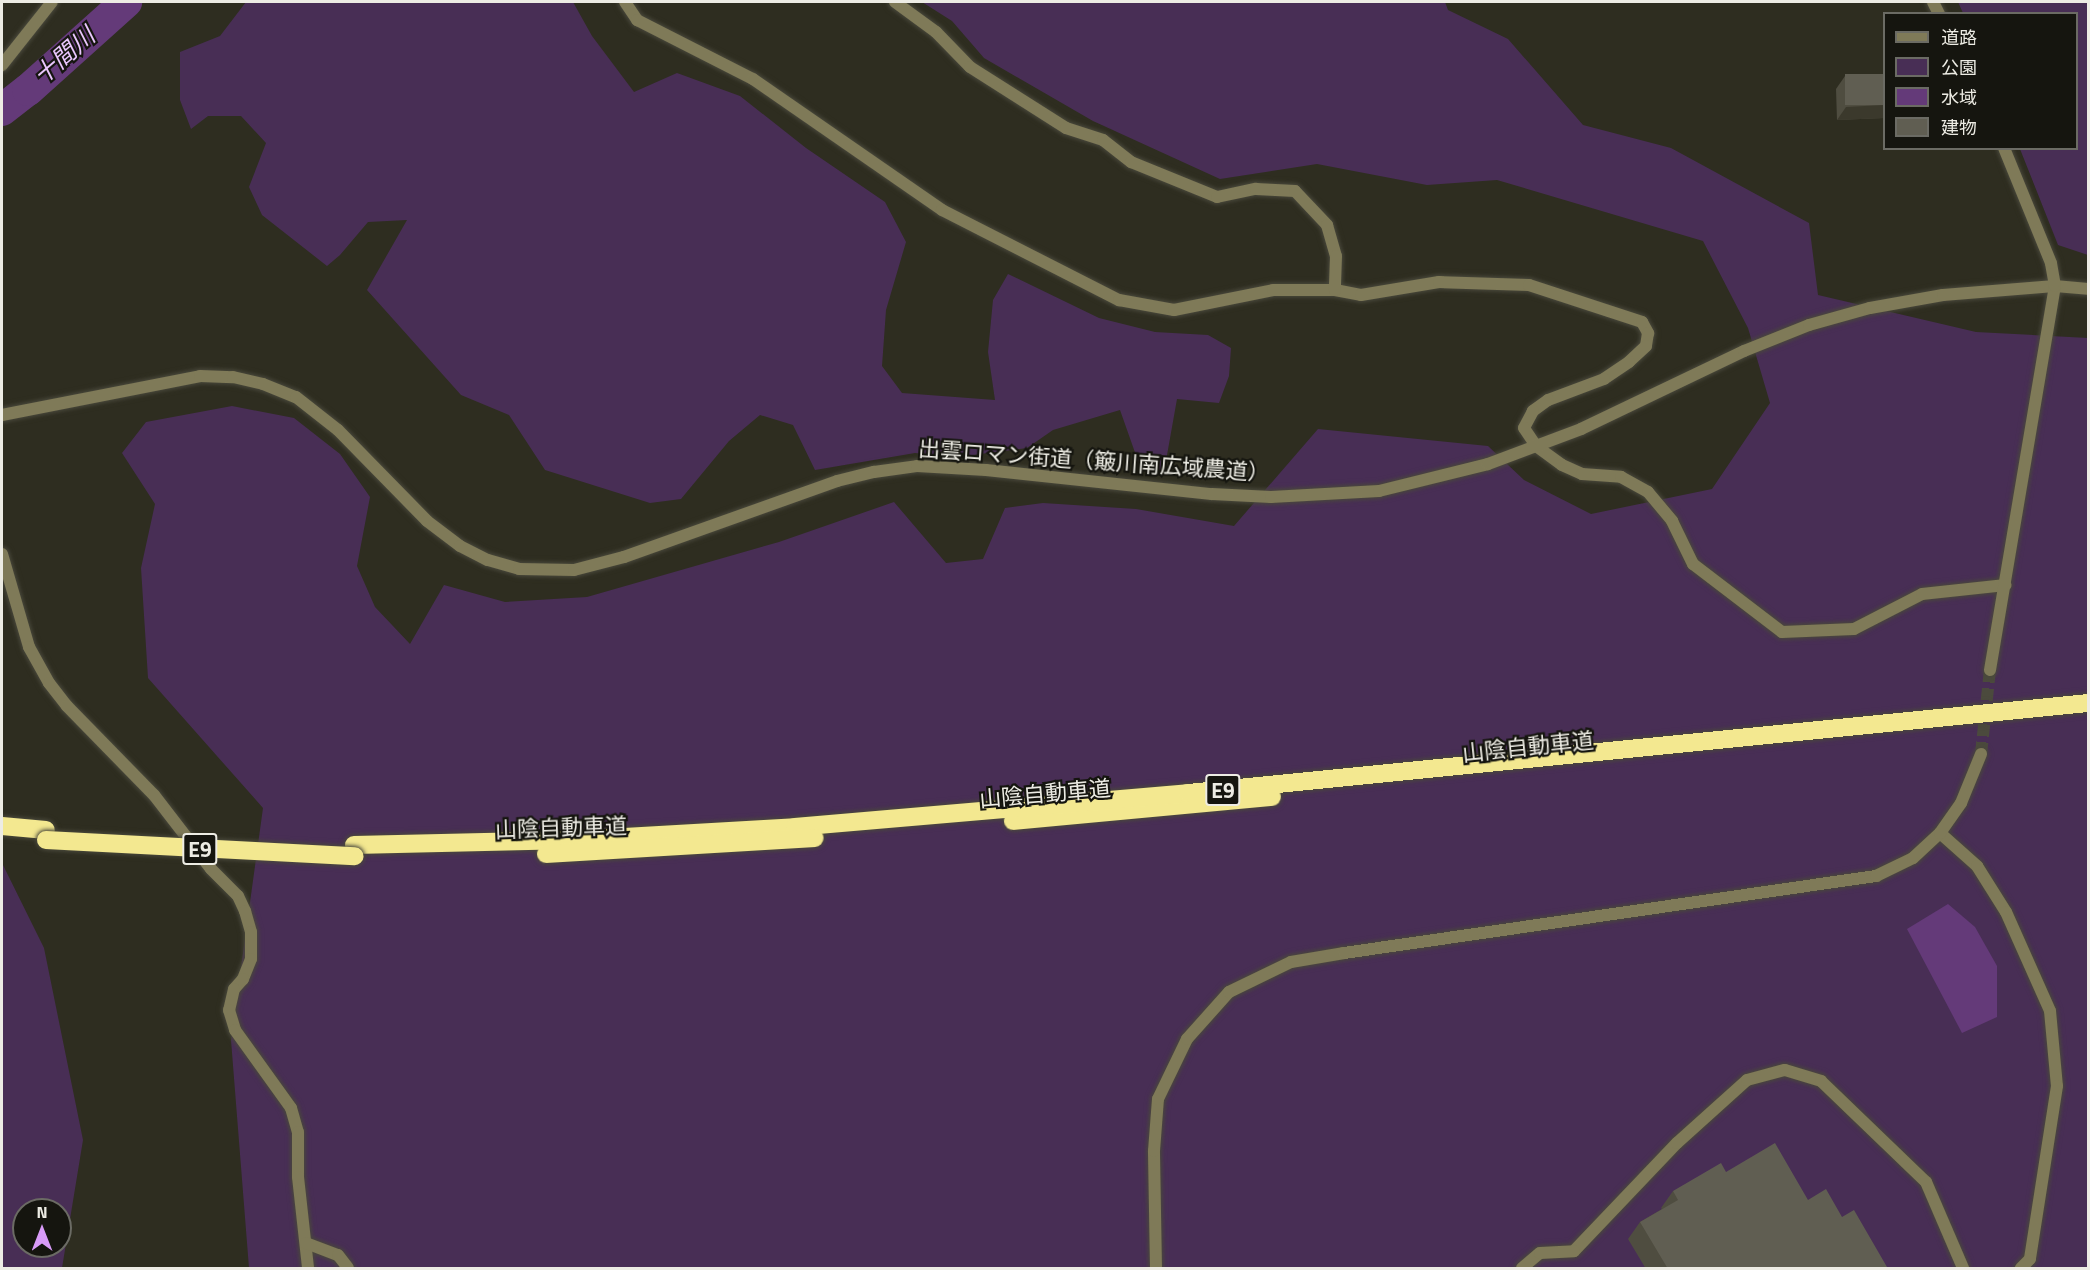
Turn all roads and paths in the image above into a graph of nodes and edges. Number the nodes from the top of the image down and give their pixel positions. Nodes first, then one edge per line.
1 (52, 2) edge
2 (625, 2) edge
3 (895, 2) edge
4 (2, 65) edge
5 (2005, 150) edge
6 (2055, 286) junction
7 (2088, 289) edge
8 (1335, 290) junction
9 (2, 415) edge
10 (1536, 446) junction
11 (2, 554) edge
12 (2006, 585) junction
13 (1990, 670) tunnel mouth
14 (2088, 703) edge
15 (2088, 715) edge
16 (1981, 754) tunnel mouth
17 (2, 826) edge
18 (1940, 833) junction
19 (46, 835) junction
20 (2, 837) edge
21 (354, 850) junction
22 (306, 1243) junction
23 (308, 1269) edge
24 (348, 1269) edge
25 (1156, 1269) edge
26 (1522, 1269) edge
27 (1963, 1269) edge
28 (2021, 1269) edge

1 - 4 street
2 - 8 street
3 - 8 street
5 - 6 street
6 - 7 street, 出雲ロマン街道（簸川南広域農道）
6 - 10 street, 出雲ロマン街道（簸川南広域農道）
6 - 12 street
8 - 10 street
9 - 10 street, 出雲ロマン街道（簸川南広域農道）
10 - 12 street
11 - 22 street
12 - 13 street
14 - 21 highway, 山陰自動車道 / E9
15 - 21 highway, 山陰自動車道 / E9
16 - 18 street
17 - 19 highway, 山陰自動車道 / E9
18 - 25 street
18 - 28 street
19 - 20 highway, 山陰自動車道 / E9
19 - 21 highway, 山陰自動車道 / E9
22 - 23 street
22 - 24 street
26 - 27 street

